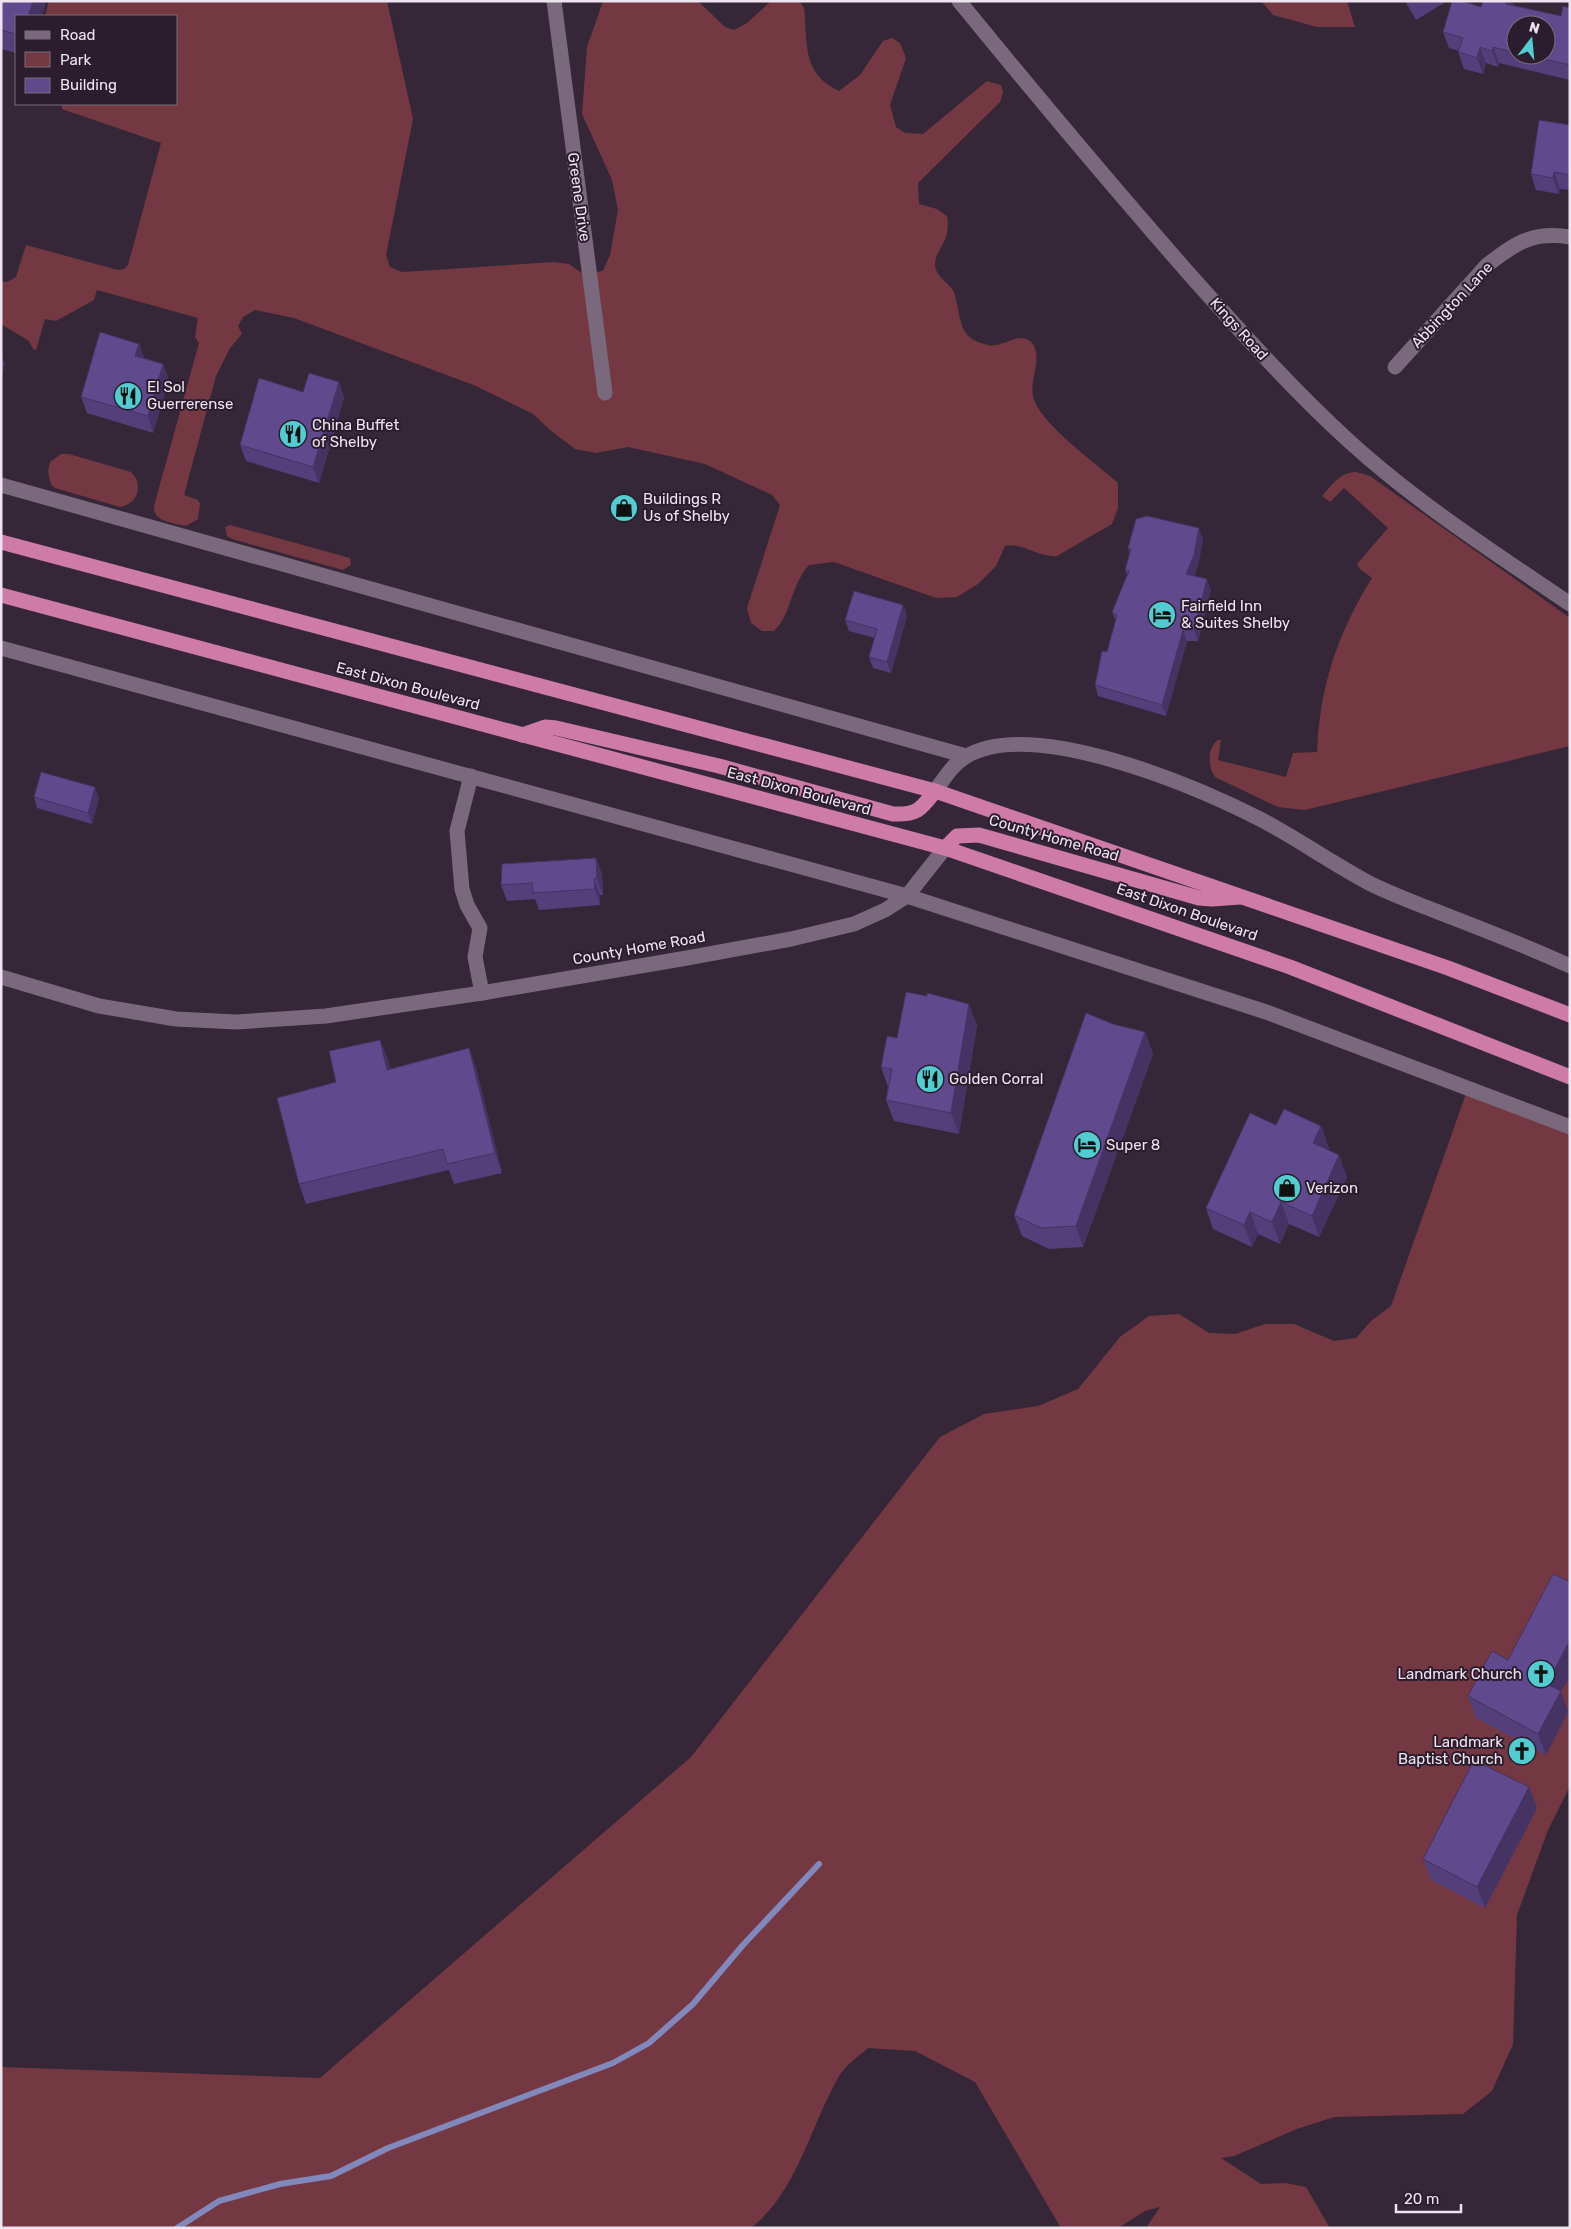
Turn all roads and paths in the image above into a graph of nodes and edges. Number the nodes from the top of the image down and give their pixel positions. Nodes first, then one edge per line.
1 (554, 1) edge
2 (959, 1) edge
3 (1570, 237) edge
4 (1395, 367) dead end
5 (606, 393) dead end
6 (1, 485) edge
7 (1, 542) edge
8 (1, 595) edge
9 (1570, 604) edge
10 (1, 648) edge
11 (522, 735) junction
12 (966, 756) junction
13 (471, 776) junction
14 (935, 791) junction
15 (944, 848) junction
16 (908, 896) junction
17 (1244, 896) junction
18 (1570, 966) edge
19 (1, 977) edge
20 (482, 993) junction
21 (1570, 1015) edge
22 (1570, 1077) edge
23 (1570, 1127) edge

1 - 5 street, Greene Drive
2 - 9 street, Kings Road
3 - 4 street, Abbington Lane
6 - 12 street
7 - 14 highway
8 - 11 highway, East Dixon Boulevard
10 - 13 street
11 - 14 highway
11 - 15 highway, East Dixon Boulevard
12 - 14 street
12 - 18 street
13 - 16 street
13 - 20 street
14 - 17 highway
15 - 16 street, County Home Road
15 - 17 highway, County Home Road
15 - 22 highway, East Dixon Boulevard
16 - 20 street, County Home Road
16 - 23 street
17 - 21 highway
19 - 20 street, County Home Road

